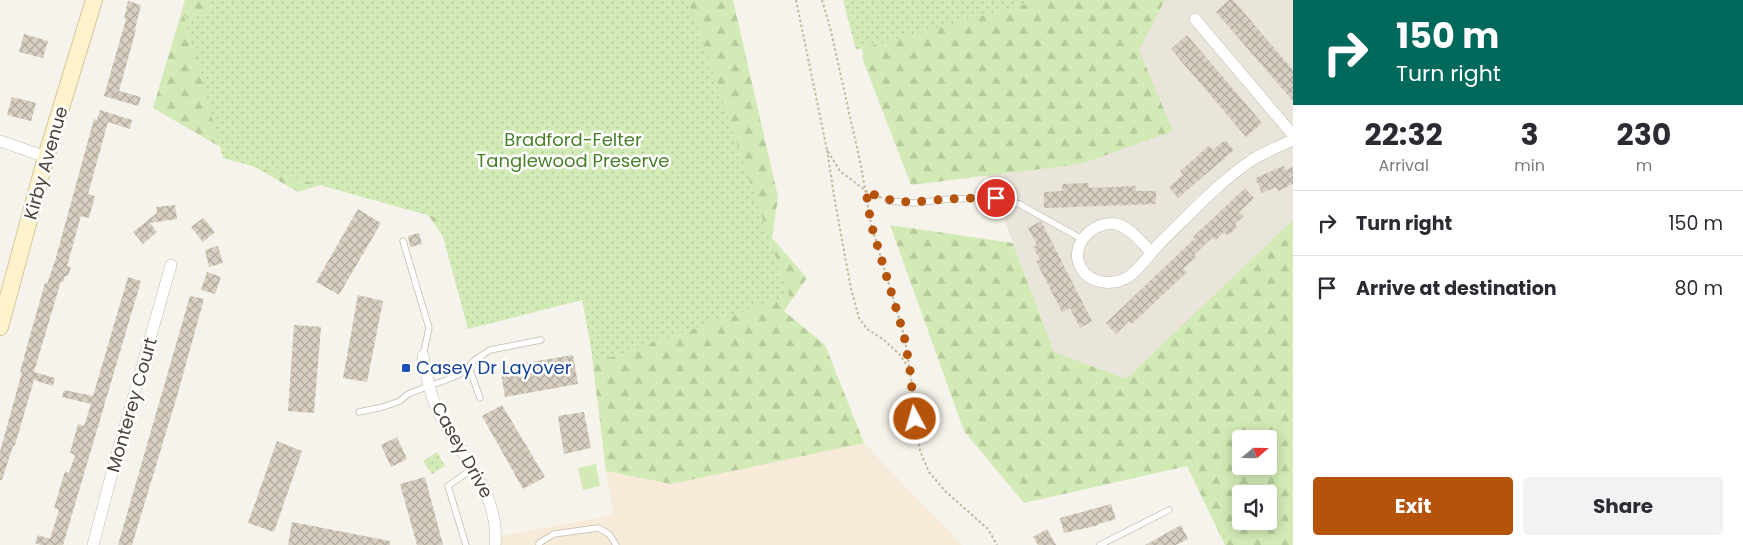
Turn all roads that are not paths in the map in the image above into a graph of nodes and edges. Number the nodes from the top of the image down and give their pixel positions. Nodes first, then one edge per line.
1 (94, 0) edge
2 (1195, 20) dead end
3 (1293, 135) edge
4 (1293, 140) edge
5 (0, 141) edge
6 (46, 157) junction
7 (888, 201) road end
8 (1082, 240) junction
9 (403, 241) dead end
10 (1151, 252) junction
11 (171, 265) dead end
12 (0, 327) edge
13 (541, 340) dead end
14 (423, 356) joint
15 (469, 367) junction
16 (429, 386) junction
17 (480, 398) dead end
18 (359, 412) dead end
19 (472, 469) junction
20 (1169, 510) dead end
21 (93, 545) edge
22 (466, 545) edge
23 (495, 545) edge
24 (539, 545) edge
25 (616, 545) edge
26 (1100, 545) edge

1 - 6 street, Kirby Avenue
2 - 3 street
4 - 10 street
5 - 6 street
6 - 12 street, Kirby Avenue
7 - 8 lane
8 - 10 street
8 - 10 street
9 - 14 lane
11 - 21 street, Monterey Court
13 - 15 lane
14 - 16 street, Casey Drive
15 - 16 lane
15 - 17 lane
16 - 18 lane
16 - 19 street, Casey Drive
19 - 22 lane
19 - 23 street, Casey Drive
20 - 26 lane
24 - 25 lane

